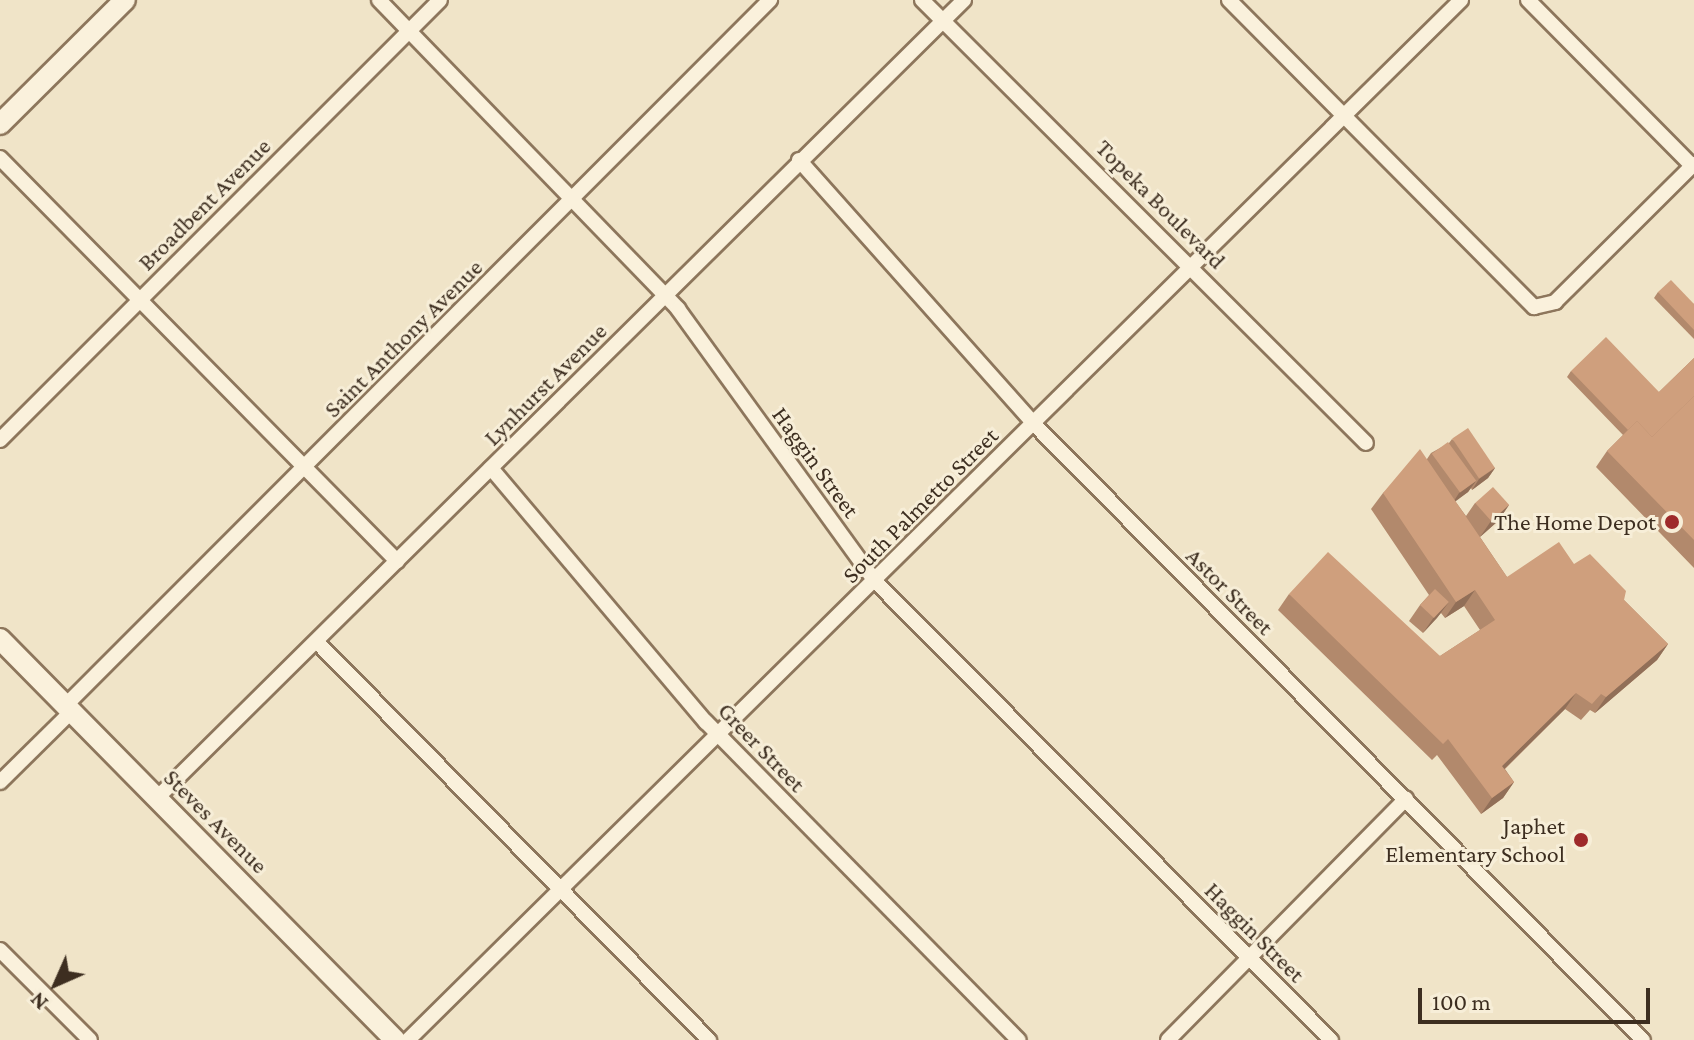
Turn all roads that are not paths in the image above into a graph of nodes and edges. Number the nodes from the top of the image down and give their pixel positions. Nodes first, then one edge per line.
1 (379, 0) edge
2 (440, 0) edge
3 (770, 0) edge
4 (922, 0) edge
5 (964, 0) edge
6 (1229, 0) edge
7 (1461, 0) edge
8 (1528, 0) edge
9 (117, 3) edge
10 (946, 19) junction
11 (409, 31) junction
12 (1344, 117) junction
13 (0, 124) edge
14 (0, 158) edge
15 (799, 160) junction
16 (1693, 165) edge
17 (571, 201) junction
18 (1193, 267) junction
19 (665, 295) junction
20 (142, 297) junction
21 (1034, 424) junction
22 (0, 440) edge
23 (1366, 443) dead end
24 (305, 466) junction
25 (491, 468) junction
26 (397, 561) junction
27 (875, 581) junction
28 (0, 639) edge
29 (317, 642) junction
30 (68, 709) junction
31 (719, 735) junction
32 (0, 782) edge
33 (157, 798) junction
34 (1406, 799) junction
35 (561, 890) junction
36 (0, 950) edge
37 (1250, 958) junction
38 (90, 1040) edge
39 (395, 1040) edge
40 (408, 1040) edge
41 (709, 1040) edge
42 (1019, 1040) edge
43 (1168, 1040) edge
44 (1331, 1040) edge
45 (1643, 1040) edge

1 - 11 street, Haggin Street
2 - 11 street, Broadbent Avenue
3 - 17 street, Saint Anthony Avenue
4 - 10 street, Topeka Boulevard
5 - 10 street, Lynhurst Avenue
6 - 12 street
7 - 12 street, South Palmetto Street
8 - 16 street
9 - 13 street
10 - 15 street, Lynhurst Avenue
10 - 18 street, Topeka Boulevard
11 - 17 street, Haggin Street
11 - 20 street, Broadbent Avenue
12 - 16 street
12 - 18 street, South Palmetto Street
14 - 20 street
15 - 19 street, Lynhurst Avenue
15 - 21 street, Astor Street
17 - 19 street, Haggin Street
17 - 24 street, Saint Anthony Avenue
18 - 21 street, South Palmetto Street
18 - 23 street, Topeka Boulevard
19 - 25 street, Lynhurst Avenue
19 - 27 street, Haggin Street
20 - 22 street, Broadbent Avenue
20 - 24 street
21 - 27 street, South Palmetto Street
21 - 34 street, Astor Street
24 - 26 street
24 - 30 street, Saint Anthony Avenue
25 - 26 street, Lynhurst Avenue
25 - 31 street, Greer Street
26 - 29 street, Lynhurst Avenue
27 - 31 street, South Palmetto Street
27 - 37 street, Haggin Street
28 - 30 street, Steves Avenue
29 - 33 street, Lynhurst Avenue
29 - 35 street
30 - 32 street, Saint Anthony Avenue
30 - 33 street, Steves Avenue
31 - 35 street, South Palmetto Street
31 - 42 street, Greer Street
33 - 39 street, Steves Avenue
34 - 37 street
34 - 45 street, Astor Street
35 - 40 street, South Palmetto Street
35 - 41 street
36 - 38 street
37 - 43 street
37 - 44 street, Haggin Street

